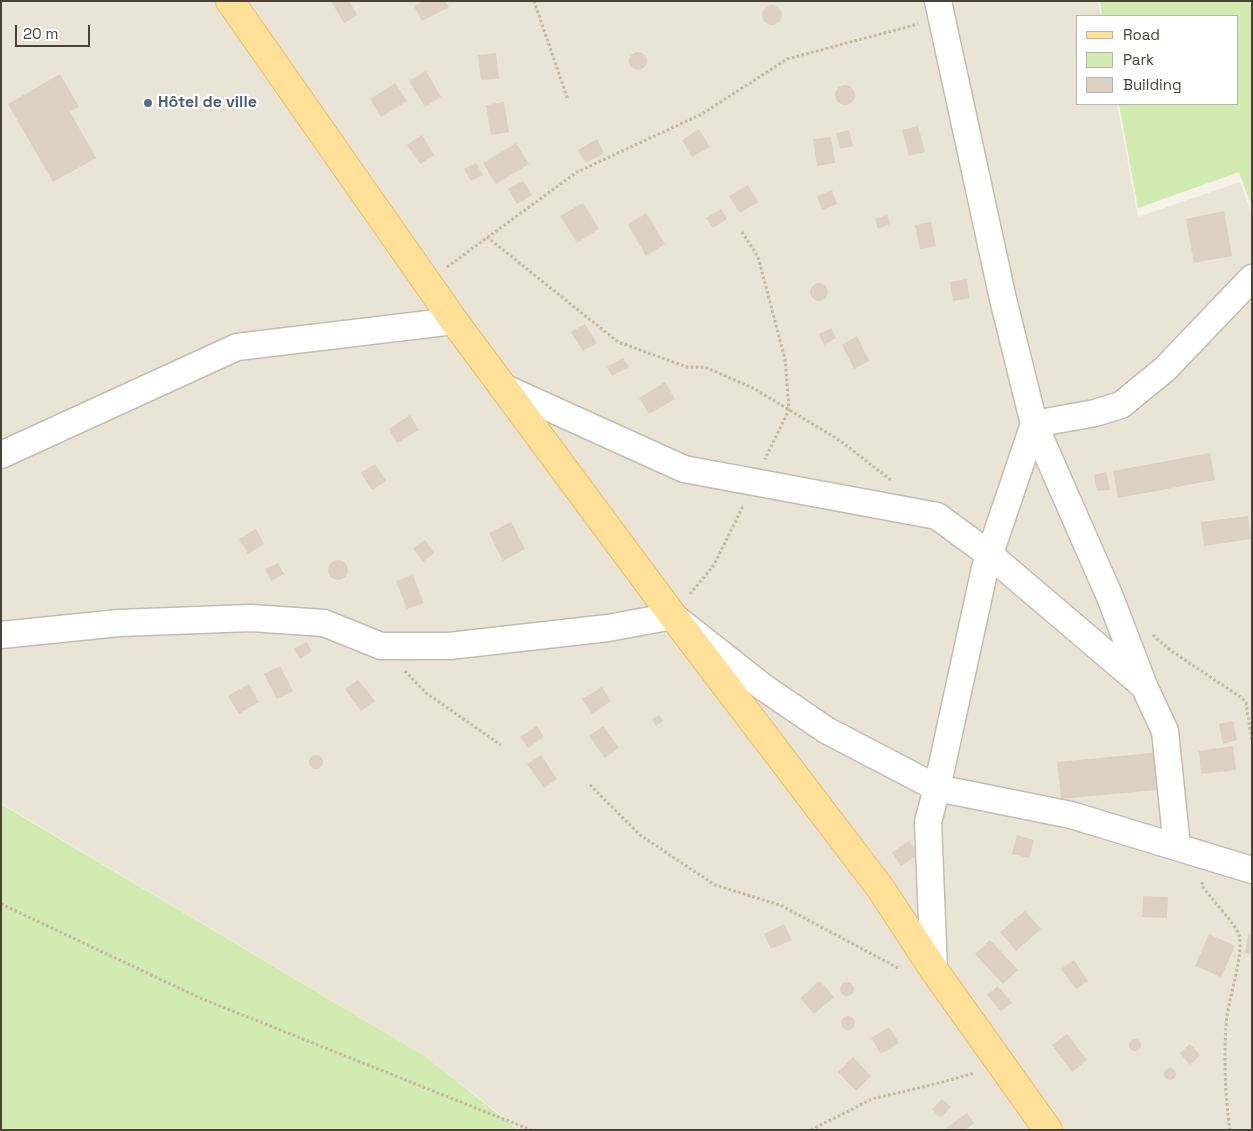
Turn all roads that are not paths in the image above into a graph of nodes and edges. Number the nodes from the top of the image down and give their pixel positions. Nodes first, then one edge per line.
1 (230, 1) edge
2 (940, 9) edge
3 (1252, 278) edge
4 (454, 321) junction
5 (503, 387) junction
6 (1034, 424) junction
7 (1, 455) edge
8 (990, 555) junction
9 (673, 616) junction
10 (1, 635) edge
11 (1144, 686) junction
12 (937, 788) junction
13 (1188, 850) junction
14 (1252, 870) edge
15 (934, 970) junction
16 (1048, 1130) edge

1 - 4 main road
2 - 6 street
3 - 6 street
4 - 5 main road
4 - 7 street
5 - 8 street
5 - 9 main road
6 - 8 street
6 - 11 street
8 - 11 street
8 - 12 street
9 - 10 street
9 - 12 street
9 - 15 main road
11 - 13 street
12 - 13 street
12 - 15 street
13 - 14 street
15 - 16 main road

